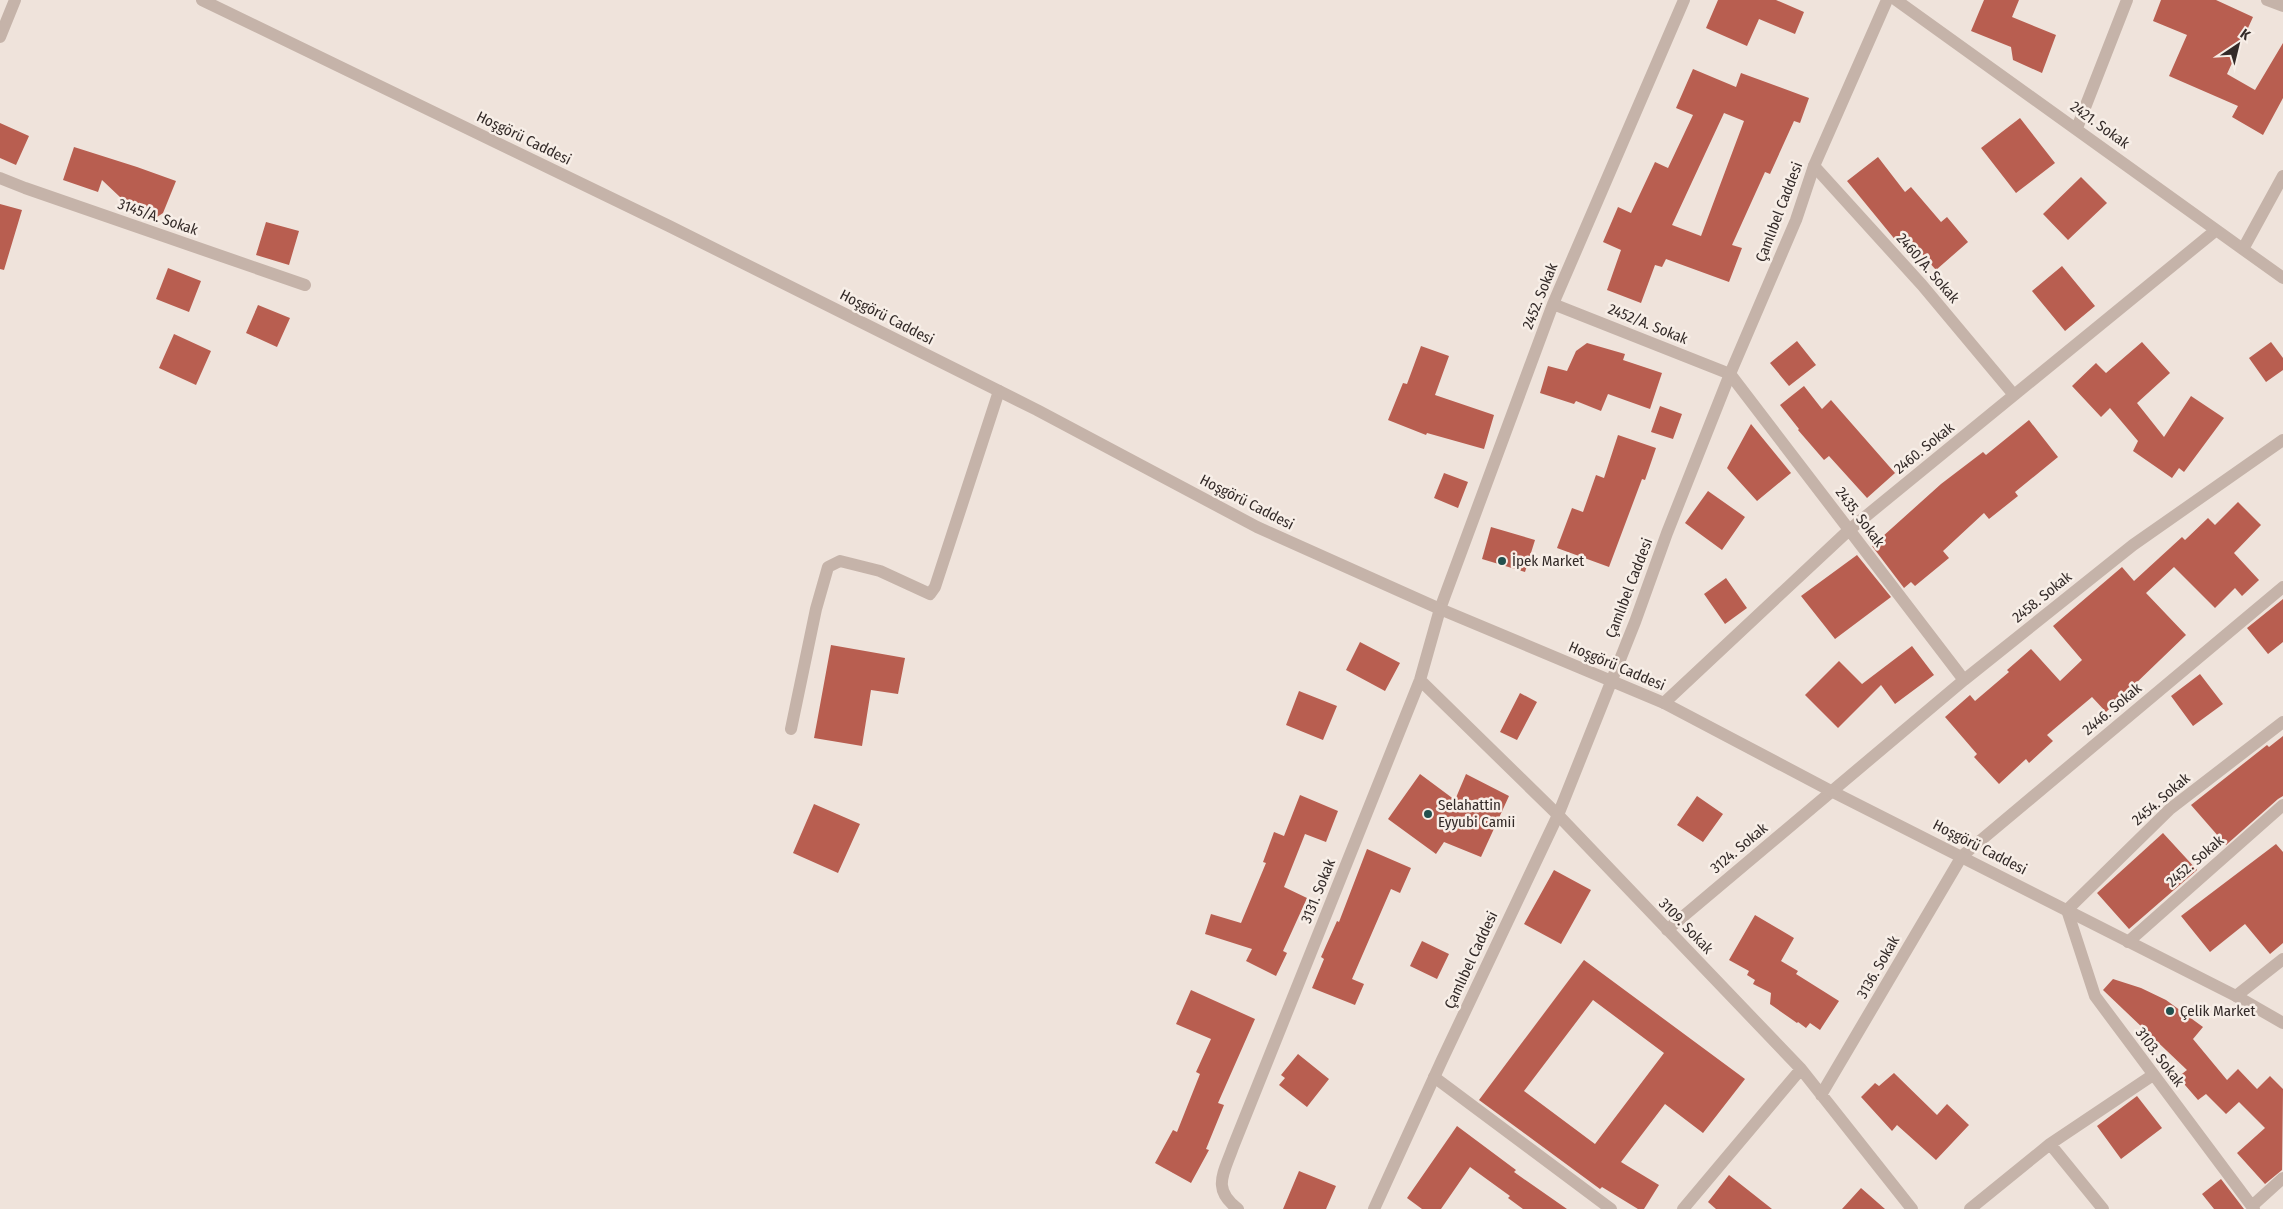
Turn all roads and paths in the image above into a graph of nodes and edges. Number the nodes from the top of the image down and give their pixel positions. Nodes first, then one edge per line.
1 (15, 0) edge
2 (202, 0) edge
3 (1684, 0) edge
4 (1887, 0) edge
5 (1896, 0) edge
6 (2127, 0) edge
7 (2267, 0) edge
8 (2283, 6) edge
9 (0, 38) edge
10 (2078, 128) junction
11 (1814, 166) junction
12 (2283, 176) edge
13 (0, 178) edge
14 (2215, 231) junction
15 (2243, 249) junction
16 (2283, 278) edge
17 (305, 285) dead end
18 (1553, 304) junction
19 (1730, 374) junction
20 (1000, 391) junction
21 (2014, 395) junction
22 (2283, 440) edge
23 (1849, 530) junction
24 (2283, 588) edge
25 (1440, 609) junction
26 (1420, 680) junction
27 (1610, 680) junction
28 (1964, 680) junction
29 (1664, 703) junction
30 (2283, 722) edge
31 (791, 729) dead end
32 (1831, 791) junction
33 (2283, 806) edge
34 (1558, 816) junction
35 (1962, 856) junction
36 (2067, 910) junction
37 (1667, 930) junction
38 (2128, 942) junction
39 (2283, 959) edge
40 (2236, 996) junction
41 (2283, 1023) edge
42 (1801, 1070) junction
43 (2154, 1075) junction
44 (1434, 1077) junction
45 (1821, 1095) junction
46 (2050, 1144) junction
47 (2283, 1178) edge
48 (1909, 1208) edge
49 (2253, 1208) edge
50 (1238, 1209) edge
51 (1374, 1209) edge
52 (1611, 1209) edge
53 (1683, 1209) edge
54 (1970, 1209) edge
55 (2102, 1209) edge

1 - 9 street
2 - 20 street, Hoşgörü Caddesi
3 - 18 street, 2452. Sokak
4 - 11 street, Çamlıbel Caddesi
5 - 10 street, 2421. Sokak
6 - 10 street
7 - 8 street
10 - 14 street, 2421. Sokak
11 - 19 street, Çamlıbel Caddesi
11 - 21 street, 2460/A. Sokak
12 - 15 street
13 - 17 street, 3145/A. Sokak
14 - 15 street, 2421. Sokak
14 - 21 street, 2460. Sokak
15 - 16 street, 2421. Sokak
18 - 19 street, 2452/A. Sokak
18 - 25 street, 2452. Sokak
19 - 23 street, 2435. Sokak
19 - 27 street, Çamlıbel Caddesi
20 - 25 street, Hoşgörü Caddesi
20 - 31 street
21 - 23 street, 2460. Sokak
22 - 28 street, 2458. Sokak
23 - 28 street, 2435. Sokak
23 - 29 street, 2460. Sokak
24 - 35 street, 2446. Sokak
25 - 26 street, 3131. Sokak
25 - 27 street, Hoşgörü Caddesi
26 - 34 street, 3109. Sokak
26 - 50 street, 3131. Sokak
27 - 29 street, Hoşgörü Caddesi
27 - 34 street, Çamlıbel Caddesi
28 - 32 street, 2458. Sokak
29 - 32 street, Hoşgörü Caddesi
30 - 36 street, 2454. Sokak
32 - 35 street, Hoşgörü Caddesi
32 - 37 street, 3124. Sokak
33 - 38 street, 2452. Sokak
34 - 37 street, 3109. Sokak
34 - 44 street, Çamlıbel Caddesi
35 - 36 street, Hoşgörü Caddesi
35 - 45 street, 3136. Sokak
36 - 38 street, Hoşgörü Caddesi
36 - 43 street, 3103. Sokak
37 - 42 street, 3109. Sokak
38 - 40 street, Hoşgörü Caddesi
39 - 40 street
40 - 41 street, Hoşgörü Caddesi
42 - 45 street, 3109. Sokak
42 - 53 street
43 - 46 street
43 - 49 street, 3103. Sokak
44 - 51 street, Çamlıbel Caddesi
44 - 52 street
45 - 48 street, 3109. Sokak
46 - 54 street
46 - 55 street
47 - 49 street

